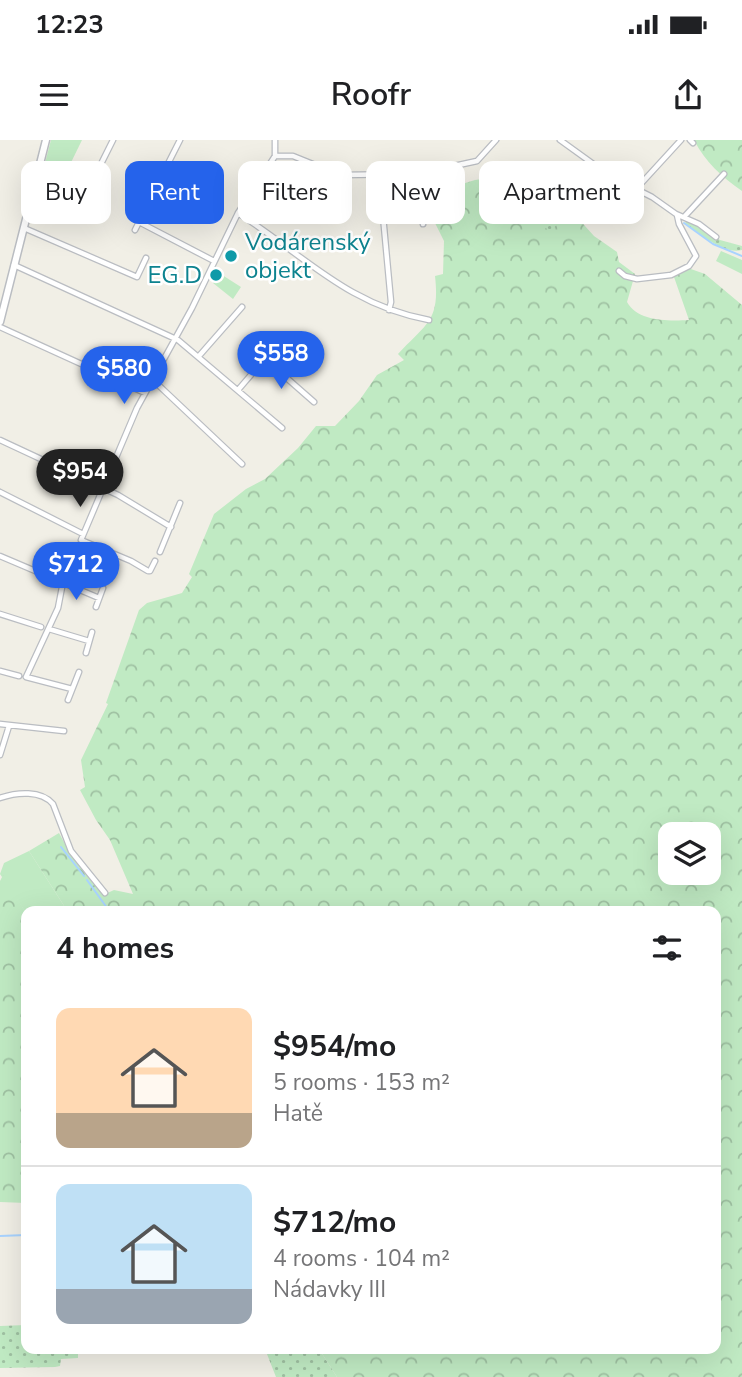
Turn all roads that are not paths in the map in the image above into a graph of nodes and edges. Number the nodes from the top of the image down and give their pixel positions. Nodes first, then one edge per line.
1 (46, 140) edge
2 (113, 140) edge
3 (180, 140) edge
4 (275, 140) edge
5 (496, 140) edge
6 (560, 140) edge
7 (681, 140) edge
8 (275, 156) junction
9 (103, 161) edge
10 (169, 161) edge
11 (272, 161) edge
12 (589, 161) edge
13 (465, 164) edge
14 (724, 174) dead end
15 (366, 175) edge
16 (644, 179) edge
17 (644, 193) edge
18 (238, 213) edge
19 (676, 214) junction
20 (684, 216) junction
21 (253, 224) edge
22 (384, 224) edge
23 (24, 228) junction
24 (135, 230) dead end
25 (716, 237) dead end
26 (146, 258) dead end
27 (214, 261) junction
28 (14, 265) junction
29 (619, 271) dead end
30 (242, 307) dead end
31 (389, 310) junction
32 (429, 320) dead end
33 (0, 325) edge
34 (176, 339) junction
35 (281, 340) dead end
36 (199, 355) junction
37 (265, 359) junction
38 (153, 380) junction
39 (238, 390) junction
40 (145, 393) junction
41 (314, 402) dead end
42 (282, 428) dead end
43 (0, 440) edge
44 (242, 464) dead end
45 (103, 488) junction
46 (0, 492) edge
47 (180, 503) dead end
48 (171, 527) junction
49 (83, 534) junction
50 (160, 552) dead end
51 (0, 556) edge
52 (155, 561) dead end
53 (63, 582) junction
54 (103, 588) dead end
55 (99, 598) junction
56 (96, 607) dead end
57 (0, 614) edge
58 (41, 627) dead end
59 (49, 629) junction
60 (92, 632) dead end
61 (89, 641) junction
62 (86, 653) dead end
63 (0, 671) edge
64 (79, 672) dead end
65 (19, 676) dead end
66 (72, 690) junction
67 (68, 701) dead end
68 (0, 724) edge
69 (10, 726) junction
70 (64, 731) dead end
71 (0, 755) edge
72 (0, 798) edge
73 (106, 893) dead end

1 - 23 street
2 - 9 street
3 - 10 street
4 - 8 street
5 - 13 street
6 - 12 street
7 - 16 street
8 - 11 street
8 - 15 street
14 - 20 street
17 - 19 street
18 - 27 street
19 - 20 street
19 - 29 street
20 - 25 street
21 - 31 street
22 - 31 street
23 - 26 street
23 - 28 street
24 - 27 street
27 - 34 street
28 - 33 street
28 - 34 street
30 - 36 street
31 - 32 street
33 - 40 street
34 - 36 street
34 - 38 street
35 - 37 street
36 - 39 street
37 - 39 street
37 - 41 street
38 - 40 street
38 - 44 street
39 - 42 street
40 - 45 street
43 - 45 street
45 - 48 street
45 - 49 street
46 - 49 street
47 - 48 street
48 - 50 street
49 - 52 street
51 - 53 street
53 - 55 street
53 - 59 street
54 - 55 street
55 - 56 street
57 - 58 street
59 - 61 street
59 - 66 street
60 - 61 street
61 - 62 street
63 - 65 street
64 - 66 street
66 - 67 street
68 - 69 street
69 - 70 street
69 - 71 street
72 - 73 street

